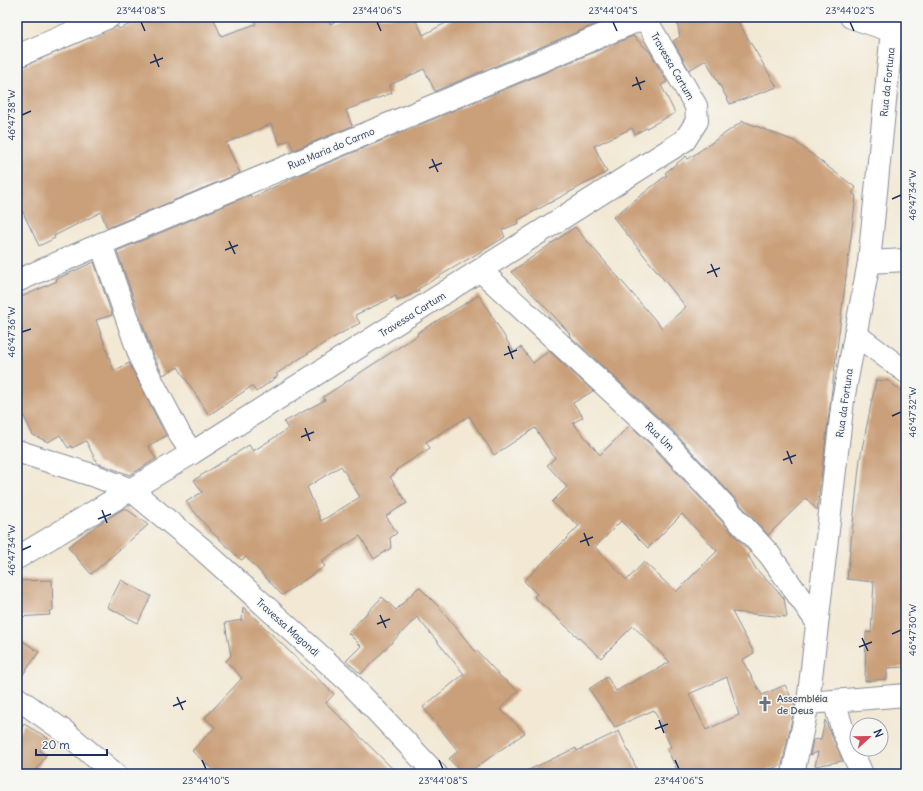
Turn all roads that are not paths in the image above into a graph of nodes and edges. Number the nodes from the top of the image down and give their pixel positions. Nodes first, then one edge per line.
1 (109, 17) edge
2 (646, 17) edge
3 (851, 17) edge
4 (899, 31) edge
5 (17, 56) edge
6 (101, 244) junction
7 (906, 260) edge
8 (869, 262) junction
9 (481, 271) junction
10 (17, 281) edge
11 (854, 334) junction
12 (906, 372) edge
13 (17, 451) edge
14 (192, 453) junction
15 (131, 490) junction
16 (17, 558) edge
17 (817, 622) junction
18 (906, 695) edge
19 (17, 698) edge
20 (834, 701) junction
21 (808, 704) junction
22 (115, 774) edge
23 (436, 774) edge
24 (793, 774) edge
25 (862, 774) edge

1 - 5 street
2 - 6 street, Rua Maria do Carmo
2 - 9 street, Travessa Cartum
3 - 4 street
4 - 8 street, Rua da Fortuna
6 - 10 street, Rua Maria do Carmo
6 - 14 street
7 - 8 street
8 - 11 street, Rua da Fortuna
9 - 14 street, Travessa Cartum
9 - 17 street, Rua Um
11 - 12 street
11 - 17 street, Rua da Fortuna
13 - 15 street
14 - 15 street, Travessa Cartum
15 - 16 street, Travessa Cartum
15 - 23 street, Travessa Magondi
17 - 21 street, Rua da Fortuna
18 - 20 street
19 - 22 street
20 - 21 street
20 - 25 street
21 - 24 street, Rua da Fortuna

